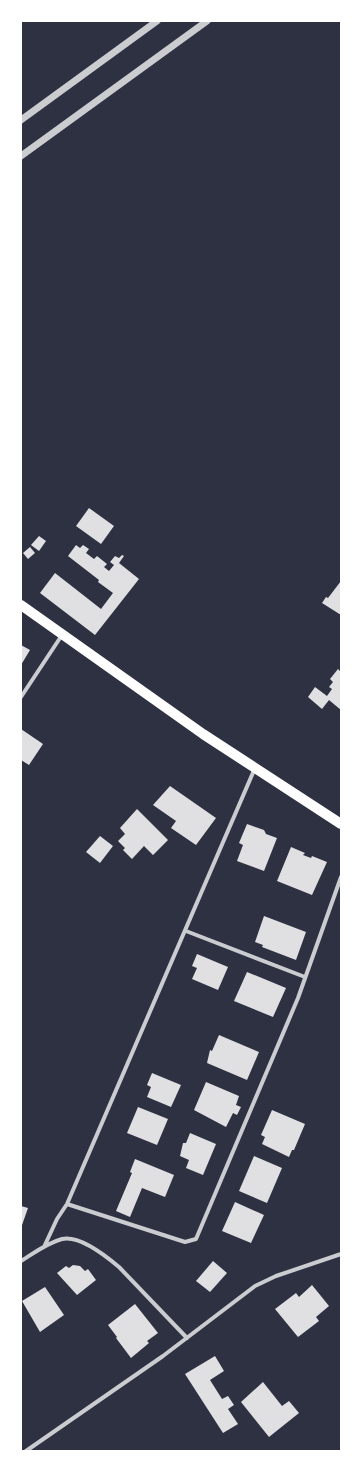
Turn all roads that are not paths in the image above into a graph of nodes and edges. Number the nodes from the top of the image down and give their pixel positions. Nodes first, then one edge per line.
1 (157, 21) edge
2 (207, 21) edge
3 (21, 120) edge
4 (21, 156) edge
5 (21, 606) edge
6 (62, 635) junction
7 (21, 697) edge
8 (255, 768) junction
9 (341, 824) edge
10 (341, 877) edge
11 (186, 931) junction
12 (305, 977) junction
13 (67, 1204) junction
14 (44, 1247) junction
15 (341, 1254) edge
16 (21, 1261) edge
17 (187, 1338) junction
18 (26, 1451) edge

1 - 3 street
2 - 4 street
5 - 6 main road
6 - 7 street
6 - 8 main road
8 - 9 main road
8 - 11 street
10 - 12 street
11 - 12 street
11 - 13 street
12 - 13 street
13 - 14 street
14 - 16 street
14 - 17 street
15 - 17 street
17 - 18 street

